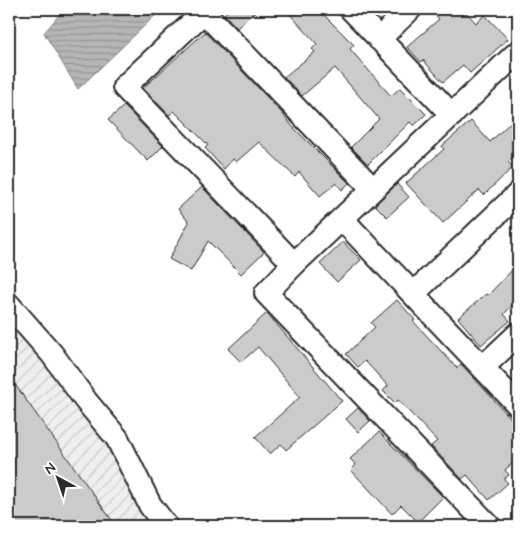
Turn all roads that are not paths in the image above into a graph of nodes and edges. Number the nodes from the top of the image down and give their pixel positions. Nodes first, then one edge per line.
1 (351, 9) edge
2 (410, 9) edge
3 (205, 10) edge
4 (379, 38) junction
5 (518, 52) edge
6 (452, 115) junction
7 (373, 189) junction
8 (518, 194) edge
9 (342, 219) junction
10 (294, 264) junction
11 (413, 294) junction
12 (9, 305) edge
13 (518, 334) edge
14 (483, 368) junction
15 (518, 405) edge
16 (166, 526) edge
17 (489, 526) edge

1 - 4 street
2 - 4 street
3 - 7 street
3 - 10 street
4 - 6 street
5 - 6 street
6 - 7 street
7 - 9 street
8 - 11 street
9 - 10 street
9 - 11 street
10 - 17 street
11 - 14 street
12 - 16 street
13 - 14 street
14 - 15 street

